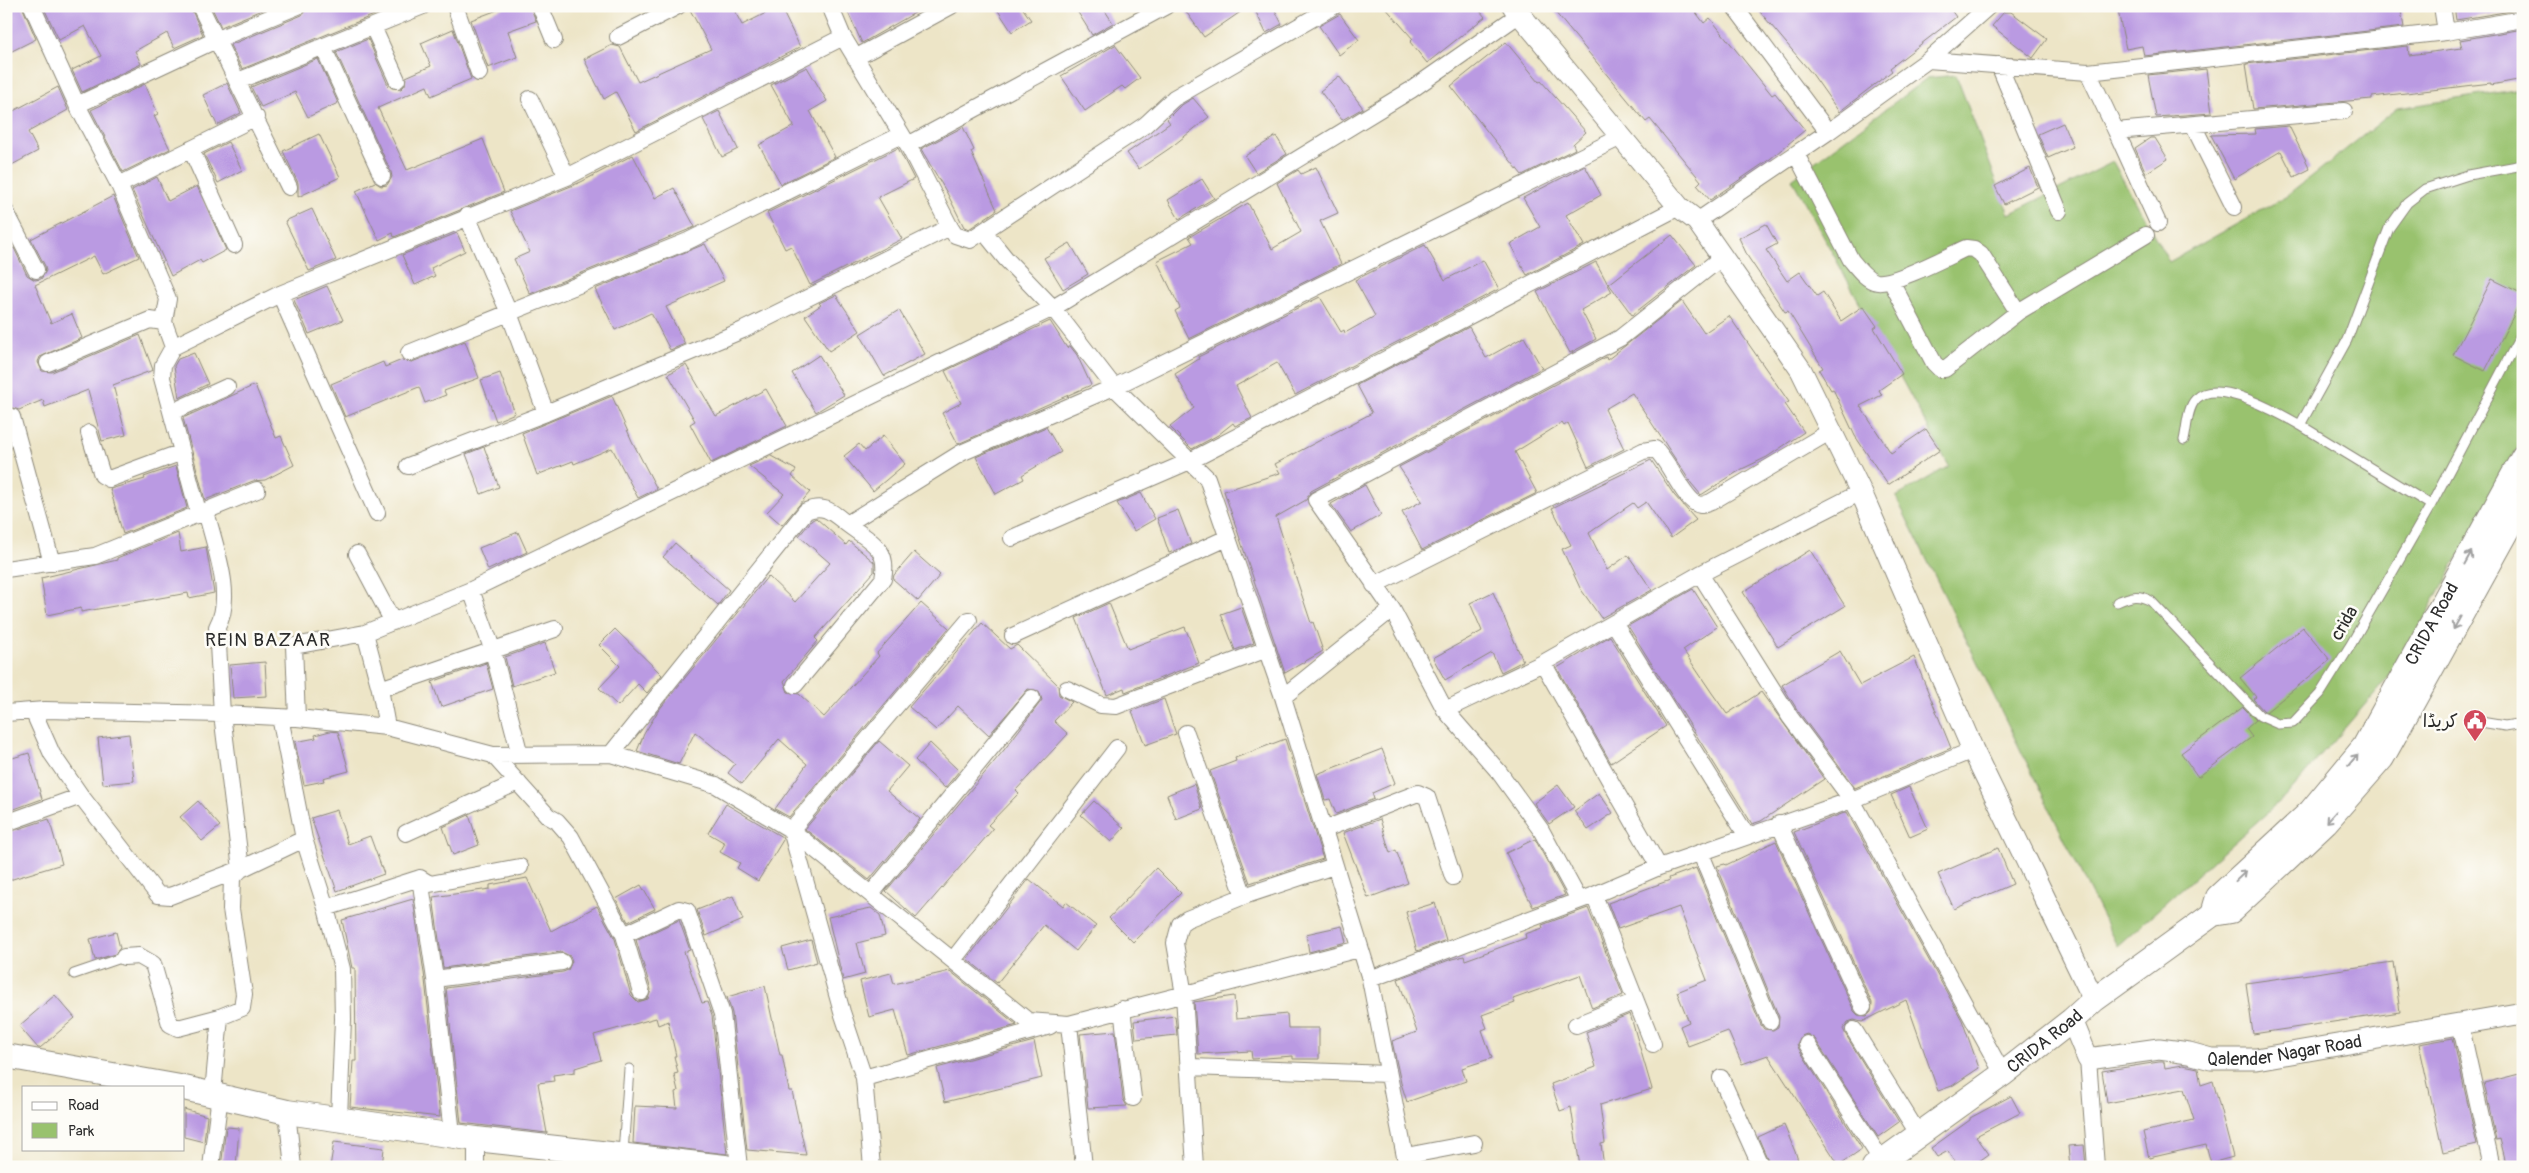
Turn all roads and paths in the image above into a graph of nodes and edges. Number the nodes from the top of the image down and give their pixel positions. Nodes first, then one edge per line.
1 (32, 6) edge
2 (200, 6) edge
3 (298, 6) edge
4 (455, 6) edge
5 (540, 6) edge
6 (678, 6) edge
7 (830, 6) edge
8 (951, 6) edge
9 (1166, 6) edge
10 (1334, 6) edge
11 (1734, 6) edge
12 (1989, 6) edge
13 (2442, 6) edge
14 (414, 8) edge
15 (1517, 10) edge
16 (2523, 20) edge
17 (373, 26) junction
18 (2446, 32) junction
19 (618, 37) dead end
20 (842, 37) junction
21 (218, 39) junction
22 (554, 40) dead end
23 (323, 47) junction
24 (855, 58) junction
25 (1928, 60) junction
26 (1999, 65) junction
27 (479, 72) dead end
28 (2088, 72) junction
29 (396, 80) dead end
30 (238, 81) junction
31 (530, 98) dead end
32 (77, 105) junction
33 (2344, 111) dead end
34 (256, 117) junction
35 (2192, 125) junction
36 (2116, 131) junction
37 (1828, 132) junction
38 (1621, 137) junction
39 (904, 140) junction
40 (191, 149) junction
41 (1796, 154) junction
42 (2523, 165) edge
43 (382, 176) dead end
44 (567, 177) junction
45 (119, 185) junction
46 (289, 187) dead end
47 (1679, 207) junction
48 (2234, 207) dead end
49 (2059, 211) dead end
50 (6, 212) edge
51 (467, 216) junction
52 (1697, 221) junction
53 (2158, 223) dead end
54 (950, 227) junction
55 (985, 233) junction
56 (2146, 235) dead end
57 (234, 245) dead end
58 (1721, 258) junction
59 (36, 270) dead end
60 (1891, 281) junction
61 (280, 294) junction
62 (1054, 308) junction
63 (2018, 312) junction
64 (510, 313) junction
65 (164, 322) junction
66 (2523, 332) edge
67 (173, 347) junction
68 (409, 354) dead end
69 (48, 363) dead end
70 (1114, 386) junction
71 (227, 387) dead end
72 (172, 412) junction
73 (546, 414) junction
74 (12, 417) dead end
75 (2300, 425) junction
76 (1831, 431) junction
77 (89, 433) dead end
78 (2184, 440) dead end
79 (182, 452) junction
80 (2523, 457) edge
81 (1190, 461) junction
82 (408, 466) dead end
83 (257, 490) dead end
84 (1861, 492) junction
85 (2523, 503) edge
86 (2431, 505) junction
87 (203, 513) junction
88 (377, 513) dead end
89 (846, 524) junction
90 (1012, 538) dead end
91 (1227, 538) junction
92 (357, 554) dead end
93 (52, 563) junction
94 (6, 570) edge
95 (1700, 574) junction
96 (1374, 585) junction
97 (471, 590) junction
98 (2117, 602) dead end
99 (1392, 609) junction
100 (969, 620) dead end
101 (393, 622) junction
102 (1614, 623) junction
103 (555, 629) dead end
104 (365, 633) junction
105 (1014, 636) dead end
106 (1267, 648) junction
107 (493, 651) junction
108 (1543, 663) junction
109 (796, 685) dead end
110 (380, 689) junction
111 (1067, 689) dead end
112 (1283, 697) junction
113 (1032, 698) dead end
114 (1445, 710) junction
115 (33, 711) junction
116 (6, 713) edge
117 (222, 714) junction
118 (288, 718) junction
119 (2469, 720) dead end
120 (2523, 723) edge
121 (387, 727) junction
122 (1186, 733) dead end
123 (1117, 748) dead end
124 (1973, 750) junction
125 (611, 754) junction
126 (520, 755) junction
127 (494, 756) junction
128 (518, 782) junction
129 (2340, 792) junction
130 (81, 796) junction
131 (1852, 800) junction
132 (6, 824) edge
133 (1779, 824) junction
134 (1325, 829) junction
135 (790, 830) junction
136 (406, 834) dead end
137 (1747, 836) junction
138 (304, 839) junction
139 (1701, 854) junction
140 (1334, 866) junction
141 (520, 867) dead end
142 (1660, 867) junction
143 (242, 869) junction
144 (1453, 877) dead end
145 (420, 878) junction
146 (871, 894) junction
147 (1244, 896) junction
148 (1587, 898) junction
149 (326, 908) junction
150 (624, 935) junction
151 (1359, 949) junction
152 (124, 957) joint
153 (953, 960) junction
154 (562, 962) dead end
155 (74, 974) dead end
156 (434, 979) junction
157 (1370, 979) junction
158 (641, 992) dead end
159 (1184, 995) junction
160 (2094, 1000) junction
161 (1636, 1001) junction
162 (1863, 1007) dead end
163 (1122, 1009) junction
164 (2523, 1013) edge
165 (220, 1017) junction
166 (2072, 1020) junction
167 (1770, 1021) dead end
168 (2460, 1023) junction
169 (1062, 1024) junction
170 (1576, 1025) dead end
171 (1854, 1030) dead end
172 (1653, 1044) dead end
173 (1807, 1044) dead end
174 (6, 1056) edge
175 (2088, 1059) junction
176 (1190, 1066) junction
177 (629, 1069) dead end
178 (1388, 1074) junction
179 (2003, 1074) junction
180 (864, 1078) junction
181 (1721, 1078) dead end
182 (100, 1079) edge
183 (170, 1086) edge
184 (185, 1088) edge
185 (217, 1094) junction
186 (1134, 1098) dead end
187 (287, 1112) junction
188 (338, 1118) junction
189 (452, 1134) junction
190 (1919, 1136) junction
191 (476, 1139) junction
192 (1474, 1143) dead end
193 (622, 1156) junction
194 (1406, 1161) edge
195 (1878, 1164) edge
196 (211, 1167) edge
197 (293, 1167) edge
198 (476, 1167) edge
199 (725, 1167) edge
200 (739, 1167) edge
201 (872, 1167) edge
202 (1084, 1167) edge
203 (1195, 1167) edge
204 (1761, 1167) edge
205 (2096, 1167) edge
206 (2492, 1167) edge

1 - 32 street
2 - 21 street
3 - 21 street
4 - 27 street
5 - 22 street
6 - 19 street
7 - 20 street
8 - 24 street
9 - 39 street
10 - 55 street
11 - 37 street
12 - 25 street
13 - 18 street
14 - 17 street
15 - 38 street
15 - 62 street
16 - 18 street
17 - 23 street
17 - 29 street
18 - 28 street
20 - 24 street
20 - 44 street
21 - 30 street
21 - 32 street
23 - 30 street
23 - 43 street
24 - 39 street
25 - 26 street
25 - 37 street
26 - 28 street
26 - 49 street
28 - 36 street
30 - 34 street
31 - 44 street
32 - 45 street
33 - 35 street
34 - 40 street
34 - 46 street
35 - 36 street
35 - 48 street
36 - 53 street
37 - 41 street
38 - 47 street
38 - 70 street
39 - 54 street
39 - 64 street
40 - 45 street
40 - 57 street
41 - 52 street
41 - 60 street
42 - 75 lane
44 - 51 street
45 - 65 street
47 - 52 street
47 - 81 street
50 - 59 street
51 - 61 street
51 - 64 street
52 - 58 street
54 - 55 street
54 - 73 street
55 - 62 street
56 - 63 street
58 - 76 street
58 - 96 street
60 - 63 street
60 - 63 street
61 - 67 street
61 - 88 street
62 - 70 street
62 - 97 street
64 - 68 street
64 - 73 street
65 - 67 street
65 - 69 street
66 - 86 lane, crida
67 - 72 street
70 - 81 street
70 - 89 street
71 - 72 street
72 - 79 street
73 - 82 street
74 - 93 street
75 - 78 lane
75 - 86 lane
76 - 84 street
76 - 96 street
77 - 79 street
79 - 87 street
129 -> 80 main road, CRIDA Road
81 - 90 street
81 - 91 street
83 - 87 street
84 - 95 street
84 - 124 street
85 -> 129 main road, CRIDA Road
86 - 98 lane, crida
87 - 93 street
87 - 117 street
89 - 109 street
89 - 125 street
91 - 105 street
91 - 106 street
92 - 101 street
93 - 94 street
95 - 102 street
95 - 131 street
96 - 99 street
97 - 101 street
97 - 107 street
99 - 112 street
99 - 114 street
100 - 135 street
101 - 104 street
102 - 108 street
102 - 137 street
103 - 107 street
104 - 110 street
104 - 118 street
106 - 111 street
106 - 112 street
107 - 110 street
107 - 126 street
108 - 114 street
108 - 142 street
110 - 121 street
112 - 134 street
113 - 146 street
114 - 148 street
115 - 116 street
115 - 117 street
115 - 130 street
117 - 118 street
117 - 143 street
118 - 121 street
118 - 138 street
119 - 120 lane
121 - 127 street
122 - 147 street
123 - 153 street
124 - 131 street
124 - 160 street
125 - 126 street
125 - 135 street
126 - 127 street
127 - 128 street
128 - 136 street
128 - 150 street
129 - 160 main road, CRIDA Road
130 - 132 street
130 - 143 street
131 - 133 street
131 - 179 street
133 - 137 street
133 - 162 street
134 - 140 street
134 - 144 street
135 - 146 street
135 - 180 street
137 - 139 street
138 - 143 street
138 - 149 street
139 - 142 street
139 - 167 street
140 - 147 street
140 - 151 street
141 - 145 street
142 - 148 street
143 - 165 street
145 - 149 street
145 - 156 street
146 - 153 street
147 - 159 street
148 - 157 street
148 - 161 street
149 - 188 street
150 - 158 street
150 - 200 street
151 - 157 street
151 - 159 street
152 - 155 lane
152 - 165 street
153 - 169 street
154 - 156 street
156 - 189 street
157 - 178 street
159 - 163 street
159 - 176 street
160 - 166 main road, CRIDA Road
161 - 170 street
161 - 172 street
163 - 169 street
163 - 186 street
164 - 168 street, Qalender Nagar Road
165 - 185 street
166 - 175 street
166 - 179 main road, CRIDA Road
168 - 175 street, Qalender Nagar Road
168 - 206 street
169 - 180 street
169 - 202 street
171 - 190 street
173 - 195 street
174 - 182 main road
175 - 205 street
176 - 178 street
176 - 203 street
177 - 193 lane
178 - 194 street
179 - 190 main road, CRIDA Road
180 - 201 street
181 - 204 street
182 - 183 main road
184 - 185 main road
185 - 187 main road
185 - 196 street
187 - 188 main road
187 - 197 street
188 - 189 main road
189 - 191 main road
190 - 195 main road, CRIDA Road
191 - 193 main road
191 - 198 street
192 - 194 street
193 - 199 main road

